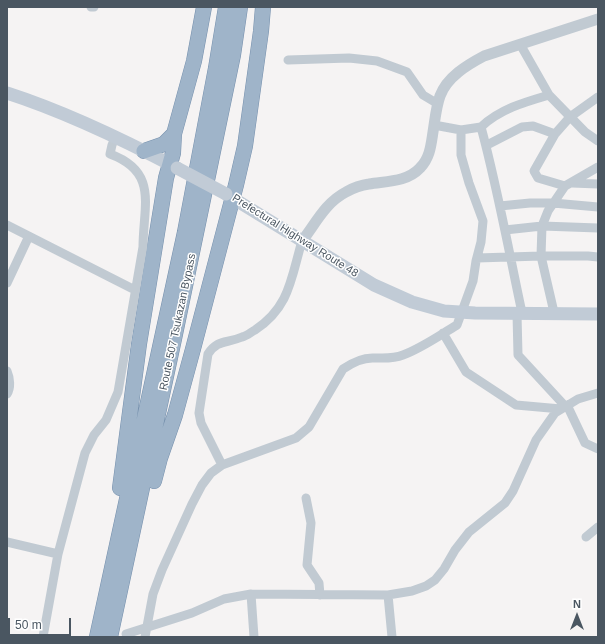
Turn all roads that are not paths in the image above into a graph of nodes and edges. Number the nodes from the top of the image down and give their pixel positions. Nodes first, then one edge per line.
1 (204, 7) edge
2 (226, 7) edge
3 (240, 7) edge
4 (263, 7) edge
5 (598, 19) edge
6 (520, 44) junction
7 (288, 60) dead end
8 (7, 93) edge
9 (549, 95) junction
10 (598, 97) edge
11 (438, 104) junction
12 (570, 117) junction
13 (434, 124) junction
14 (481, 126) junction
15 (461, 130) junction
16 (174, 134) junction
17 (555, 134) junction
18 (116, 136) junction
19 (598, 141) edge
20 (486, 146) junction
21 (144, 151) junction
22 (173, 166) junction
23 (598, 167) edge
24 (568, 184) junction
25 (598, 184) edge
26 (229, 196) junction
27 (553, 203) junction
28 (500, 206) junction
29 (598, 207) edge
30 (7, 225) edge
31 (542, 226) junction
32 (598, 228) edge
33 (505, 230) junction
34 (29, 236) junction
35 (302, 241) junction
36 (541, 256) junction
37 (510, 257) junction
38 (598, 257) edge
39 (476, 258) junction
40 (7, 283) edge
41 (135, 290) junction
42 (462, 313) junction
43 (519, 314) junction
44 (553, 314) junction
45 (598, 314) edge
46 (443, 333) junction
47 (7, 371) edge
48 (598, 393) edge
49 (7, 394) edge
50 (564, 406) junction
51 (598, 449) edge
52 (222, 465) junction
53 (306, 498) dead end
54 (598, 527) edge
55 (586, 537) dead end
56 (7, 542) edge
57 (58, 554) junction
58 (251, 594) junction
59 (320, 595) junction
60 (388, 595) junction
61 (108, 628) edge
62 (146, 633) edge
63 (126, 634) dead end
64 (43, 637) edge
65 (97, 637) edge
66 (254, 637) edge
67 (392, 637) edge

1 - 16 highway
2 - 61 highway, Route 507 Tsukazan Bypass
3 - 61 highway, Route 507 Tsukazan Bypass
4 - 26 highway
5 - 6 street
6 - 9 street
6 - 11 street
7 - 11 street
8 - 18 main road, Prefectural Highway Route 48
9 - 12 street
9 - 14 street
10 - 12 street
11 - 13 street
12 - 17 street
12 - 19 street
13 - 15 street
13 - 35 street
14 - 15 street
14 - 20 street
15 - 39 street
16 - 21 highway
16 - 22 highway
17 - 20 street
17 - 24 street
18 - 21 main road, Prefectural Highway Route 48
18 - 41 street
20 - 28 street
21 - 22 main road, Prefectural Highway Route 48
22 - 26 main road, Prefectural Highway Route 48, bridge
22 - 61 highway
23 - 24 street
24 - 25 street
24 - 27 street
26 - 35 main road, Prefectural Highway Route 48
26 - 61 highway
27 - 28 street
27 - 29 street
27 - 31 street
28 - 33 street
30 - 34 street
31 - 32 street
31 - 33 street
31 - 36 street
33 - 37 street
34 - 40 street
34 - 41 street
35 - 42 main road, Prefectural Highway Route 48
35 - 52 street
36 - 37 street
36 - 38 street
36 - 44 street
37 - 39 street
37 - 43 street
39 - 42 street
41 - 57 street
42 - 43 main road, Prefectural Highway Route 48
42 - 46 street
43 - 44 main road, Prefectural Highway Route 48
43 - 50 street
44 - 45 main road, Prefectural Highway Route 48
46 - 50 street
46 - 52 street
47 - 49 street
48 - 50 street
50 - 51 street
50 - 60 street
52 - 62 street
53 - 59 street
54 - 55 street
56 - 57 street
57 - 64 street
58 - 59 street
58 - 62 street
58 - 66 street
59 - 60 street
60 - 67 street
61 - 65 highway, Route 507 Tsukazan Bypass
62 - 63 street

